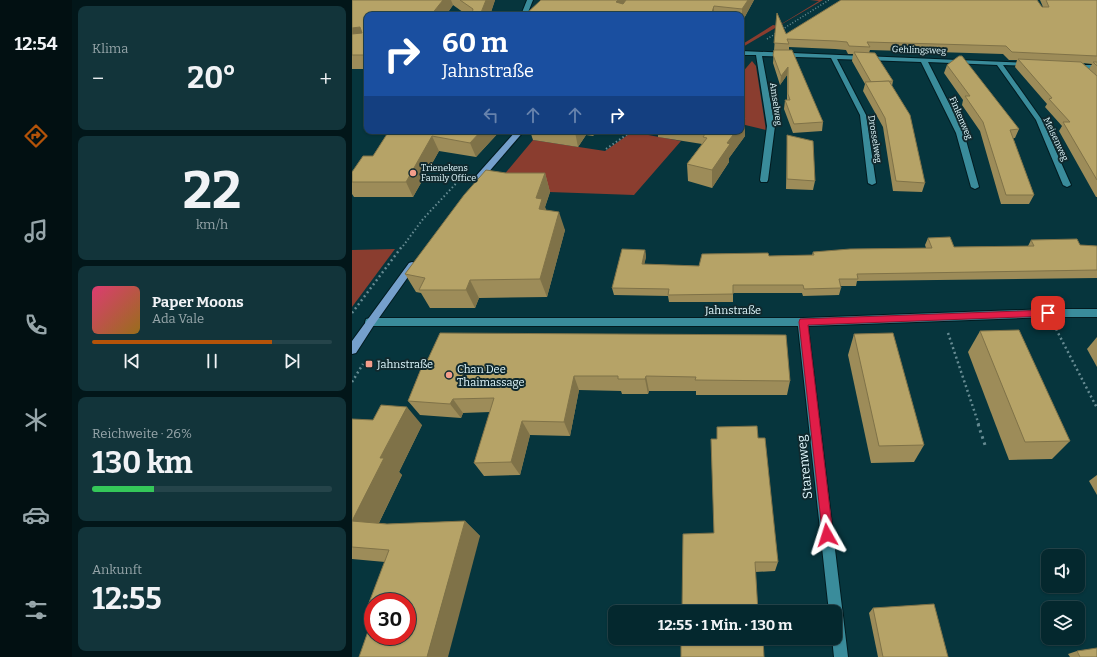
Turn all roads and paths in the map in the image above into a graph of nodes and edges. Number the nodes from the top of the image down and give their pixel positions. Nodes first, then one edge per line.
1 (530, 0) edge
2 (829, 0) edge
3 (525, 12) edge
4 (744, 52) edge
5 (744, 53) edge
6 (759, 54) junction
7 (833, 56) junction
8 (923, 59) junction
9 (998, 63) junction
10 (1035, 64) edge
11 (1064, 66) edge
12 (1079, 66) junction
13 (1097, 67) edge
14 (1088, 76) edge
15 (517, 134) edge
16 (628, 134) edge
17 (606, 149) dead end
18 (466, 172) dead end
19 (764, 180) dead end
20 (872, 183) dead end
21 (1067, 185) dead end
22 (976, 187) dead end
23 (471, 188) edge
24 (418, 258) edge
25 (352, 313) edge
26 (1048, 313) junction
27 (1097, 313) edge
28 (943, 317) junction
29 (370, 322) junction
30 (803, 322) junction
31 (352, 350) edge
32 (364, 362) dead end
33 (352, 382) edge
34 (1097, 408) edge
35 (985, 445) dead end
36 (841, 657) edge

1 - 3 street
2 - 4 path
5 - 6 street, Gehlingsweg
6 - 7 street, Gehlingsweg
6 - 19 street, Amselweg
7 - 8 street, Gehlingsweg
7 - 20 street, Drosselweg
8 - 9 street, Gehlingsweg
8 - 22 street, Finkenweg
9 - 10 street, Gehlingsweg
9 - 21 street, Meisenweg
11 - 12 street
12 - 13 street
12 - 14 street
15 - 23 main road
16 - 17 path
18 - 25 path
24 - 29 main road
26 - 27 street, Jahnstraße
26 - 28 street, Jahnstraße
26 - 34 path
28 - 30 street, Jahnstraße
28 - 35 path
29 - 30 street, Jahnstraße
29 - 31 main road
30 - 36 street, Starenweg
32 - 33 path

